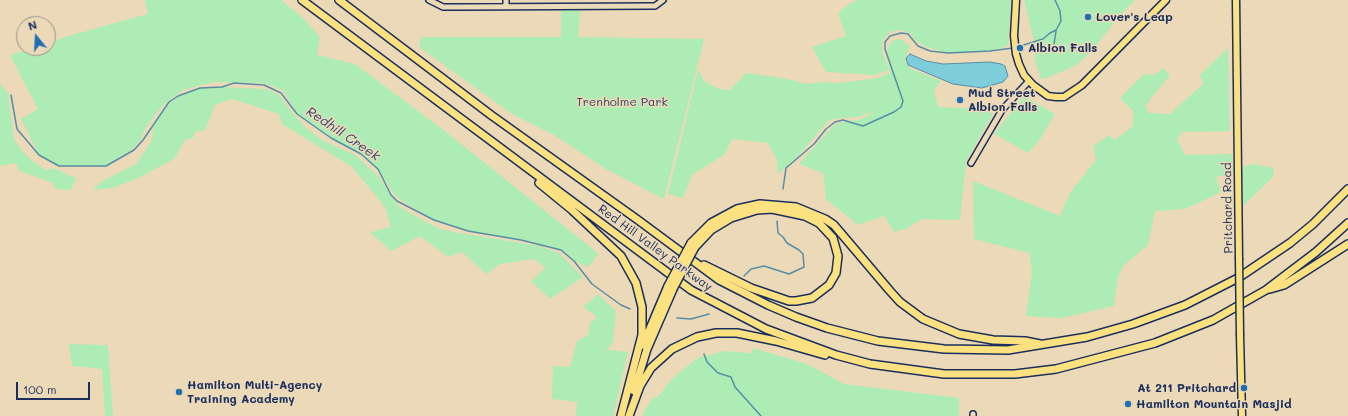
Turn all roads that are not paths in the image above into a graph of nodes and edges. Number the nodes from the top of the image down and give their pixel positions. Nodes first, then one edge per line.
1 (302, 0) edge
2 (339, 0) edge
3 (429, 0) edge
4 (506, 0) edge
5 (663, 0) edge
6 (1016, 0) edge
7 (1166, 0) edge
8 (1236, 0) edge
9 (569, 3) edge
10 (506, 7) junction
11 (1029, 81) junction
12 (971, 163) dead end
13 (521, 164) junction
14 (1348, 189) edge
15 (1348, 223) edge
16 (1348, 244) edge
17 (693, 245) junction
18 (675, 249) junction
19 (670, 288) junction
20 (1266, 290) junction
21 (1044, 345) junction
22 (836, 355) junction
23 (633, 373) junction
24 (621, 416) edge
25 (628, 416) edge
26 (1242, 416) edge

1 - 13 highway, Red Hill Valley Parkway
2 - 18 highway, Red Hill Valley Parkway
3 - 10 street
4 - 10 street
5 - 9 street
6 - 11 main road
7 - 11 main road
8 - 26 main road, Pritchard Road, bridge
9 - 10 street
11 - 12 street
13 - 22 highway, Red Hill Valley Parkway
13 - 23 highway
14 - 21 highway, Red Hill Valley Parkway
15 - 20 highway, Red Hill Valley Parkway
16 - 20 highway
17 - 18 highway
17 - 19 highway, bridge
17 - 21 highway
18 - 21 highway, Red Hill Valley Parkway
19 - 23 highway
19 - 25 highway
20 - 22 highway, Red Hill Valley Parkway
22 - 25 highway
23 - 24 highway

